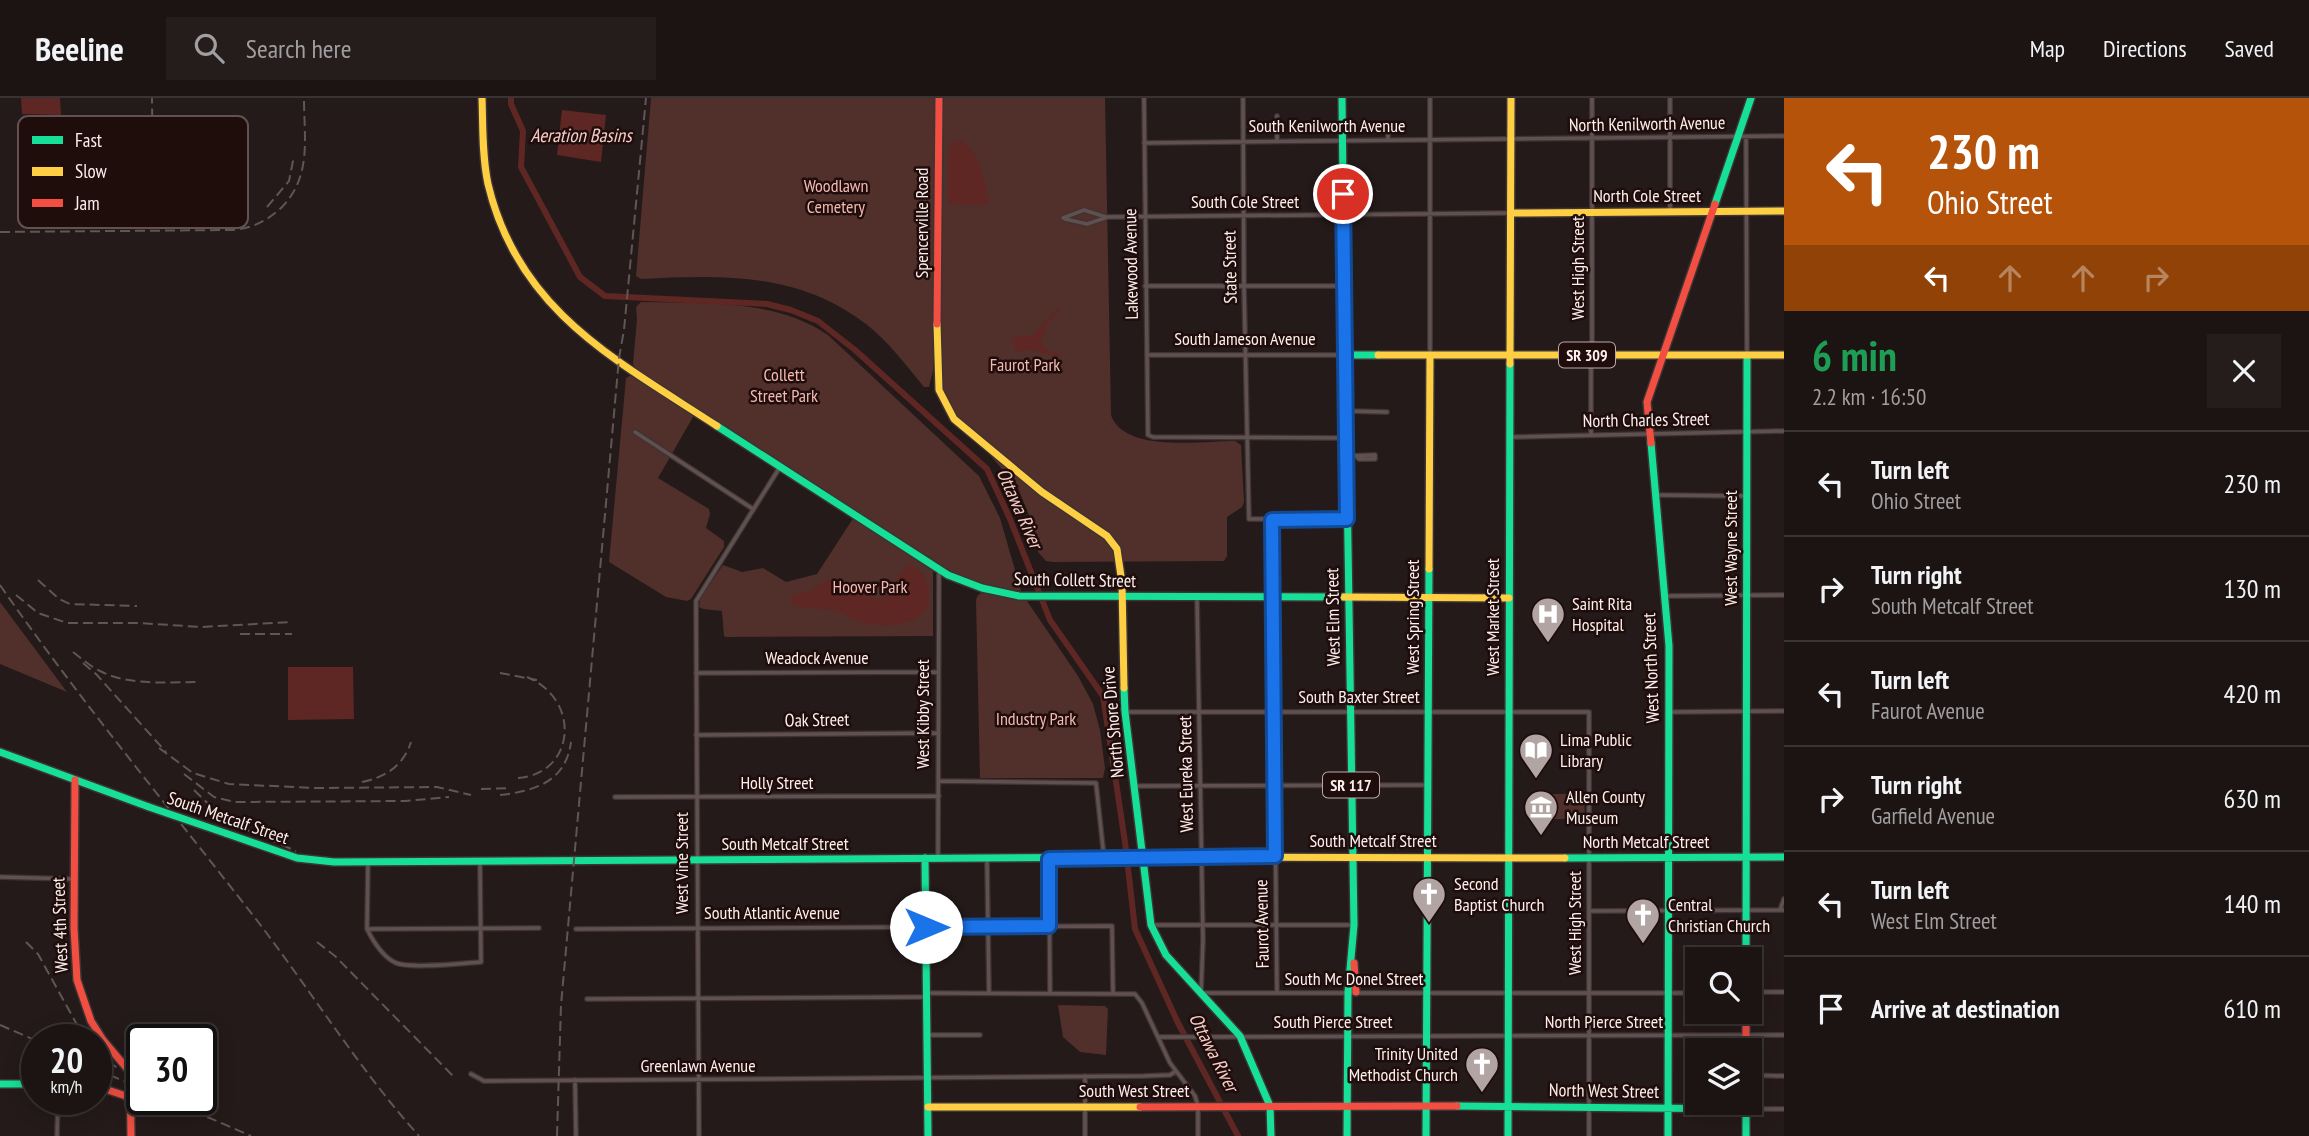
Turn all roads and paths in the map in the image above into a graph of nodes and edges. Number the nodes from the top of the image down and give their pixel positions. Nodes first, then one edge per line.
1 (482, 98) edge
2 (939, 98) edge
3 (1144, 98) edge
4 (1243, 98) edge
5 (1342, 98) edge
6 (1430, 98) edge
7 (1511, 98) edge
8 (1592, 98) edge
9 (1670, 98) edge
10 (1751, 98) edge
11 (1277, 116) dead end
12 (1388, 124) dead end
13 (1784, 136) edge
14 (1670, 137) junction
15 (1742, 137) junction
16 (1592, 138) junction
17 (1430, 139) junction
18 (1511, 139) junction
19 (1277, 140) junction
20 (1343, 140) junction
21 (1388, 140) junction
22 (1243, 141) junction
23 (1144, 143) junction
24 (1746, 211) junction
25 (1784, 211) edge
26 (1591, 212) junction
27 (1670, 212) junction
28 (1712, 212) junction
29 (1510, 213) junction
30 (1430, 214) junction
31 (1244, 216) junction
32 (1344, 216) junction
33 (1106, 217) junction
34 (1144, 217) junction
35 (1146, 286) junction
36 (1345, 286) junction
37 (1244, 287) junction
38 (937, 349) joint
39 (1510, 354) junction
40 (1147, 355) junction
41 (1345, 355) junction
42 (1430, 355) junction
43 (1592, 355) junction
44 (1784, 355) edge
45 (1246, 356) junction
46 (1663, 356) junction
47 (1747, 356) junction
48 (1346, 411) junction
49 (1387, 412) dead end
50 (1784, 431) edge
51 (635, 432) dead end
52 (1747, 432) junction
53 (1649, 434) junction
54 (1591, 435) junction
55 (1510, 437) junction
56 (1247, 438) junction
57 (1347, 438) junction
58 (1347, 456) junction
59 (1357, 457) dead end
60 (782, 466) junction
61 (1655, 495) junction
62 (1747, 496) junction
63 (753, 509) junction
64 (1347, 519) junction
65 (1272, 520) junction
66 (939, 570) junction
67 (1784, 595) edge
68 (1665, 596) junction
69 (1746, 596) junction
70 (1122, 597) junction
71 (1272, 597) junction
72 (1428, 597) junction
73 (1197, 598) junction
74 (1348, 598) junction
75 (1509, 598) junction
76 (938, 672) junction
77 (695, 673) junction
78 (1351, 711) junction
79 (1427, 711) junction
80 (1588, 711) joint
81 (1784, 711) edge
82 (1125, 712) junction
83 (1274, 712) junction
84 (1509, 712) junction
85 (1669, 712) junction
86 (1746, 712) junction
87 (1199, 713) junction
88 (938, 733) junction
89 (696, 735) junction
90 (0, 752) edge
91 (75, 780) junction
92 (939, 781) junction
93 (1200, 785) junction
94 (1351, 785) junction
95 (1427, 785) junction
96 (1134, 786) junction
97 (1275, 786) junction
98 (939, 796) junction
99 (615, 797) dead end
100 (696, 798) junction
101 (1275, 856) junction
102 (1784, 856) edge
103 (1201, 857) junction
104 (1589, 857) junction
105 (1746, 857) junction
106 (925, 858) junction
107 (938, 858) junction
108 (1105, 858) junction
109 (1140, 858) junction
110 (1352, 858) junction
111 (1427, 858) junction
112 (1508, 858) junction
113 (1668, 858) junction
114 (987, 859) junction
115 (1049, 859) junction
116 (696, 860) junction
117 (368, 862) junction
118 (480, 862) junction
119 (0, 877) edge
120 (74, 879) junction
121 (1784, 899) edge
122 (1668, 910) junction
123 (1746, 910) junction
124 (1782, 910) edge
125 (1589, 911) junction
126 (1151, 925) junction
127 (1202, 925) junction
128 (1276, 925) junction
129 (1354, 925) junction
130 (988, 926) junction
131 (1049, 926) junction
132 (926, 927) junction
133 (539, 928) dead end
134 (697, 928) junction
135 (367, 929) junction
136 (481, 929) junction
137 (576, 929) dead end
138 (1746, 947) edge
139 (1277, 992) junction
140 (1352, 992) junction
141 (1762, 992) edge
142 (1784, 992) edge
143 (989, 993) junction
144 (1050, 993) junction
145 (1113, 993) junction
146 (1201, 993) junction
147 (1426, 993) junction
148 (1508, 993) junction
149 (1589, 993) junction
150 (1668, 993) junction
151 (1685, 993) edge
152 (926, 995) junction
153 (698, 998) junction
154 (587, 999) dead end
155 (1746, 1024) edge
156 (926, 1035) junction
157 (980, 1035) dead end
158 (1784, 1035) edge
159 (1240, 1036) junction
160 (1589, 1036) junction
161 (1668, 1036) junction
162 (1746, 1036) junction
163 (1158, 1037) junction
164 (1348, 1037) junction
165 (1427, 1037) junction
166 (1508, 1037) junction
167 (126, 1067) edge
168 (1177, 1071) junction
169 (471, 1074) dead end
170 (1084, 1076) junction
171 (1762, 1076) edge
172 (1784, 1076) edge
173 (927, 1079) junction
174 (575, 1080) junction
175 (699, 1080) junction
176 (0, 1084) edge
177 (21, 1084) edge
178 (1270, 1106) junction
179 (1347, 1106) junction
180 (1426, 1106) junction
181 (1508, 1106) junction
182 (928, 1107) junction
183 (1085, 1107) junction
184 (1198, 1107) junction
185 (1589, 1107) junction
186 (1668, 1108) junction
187 (1685, 1108) edge
188 (1762, 1108) edge
189 (1784, 1110) edge
190 (58, 1115) edge
191 (132, 1115) edge
192 (1746, 1115) edge
193 (57, 1136) edge
194 (131, 1136) edge
195 (576, 1136) edge
196 (699, 1136) edge
197 (928, 1136) edge
198 (1085, 1136) edge
199 (1198, 1136) edge
200 (1271, 1136) edge
201 (1347, 1136) edge
202 (1426, 1136) edge
203 (1508, 1136) edge
204 (1589, 1136) edge
205 (1668, 1136) edge
206 (1746, 1136) edge

1 - 60 street, South Collett Street
2 - 38 street, Spencerville Road
3 - 23 street, Lakewood Avenue
4 - 22 street, State Street
5 - 20 street, West Elm Street / SR 117
6 - 17 street, West Spring Street
7 - 18 street, West Market Street
8 - 16 street, West High Street
9 - 14 street
10 - 15 street, West North Street
11 - 19 street
12 - 21 street
13 - 15 street, North Kenilworth Avenue
14 - 15 street, North Kenilworth Avenue
14 - 16 street, North Kenilworth Avenue
14 - 27 street
15 - 24 street, West Wayne Street
15 - 28 street, West North Street
16 - 18 street, North Kenilworth Avenue
16 - 26 street, West High Street
17 - 18 street, South Kenilworth Avenue
17 - 21 street, South Kenilworth Avenue
17 - 30 street, West Spring Street
18 - 29 street, West Market Street
19 - 20 street, South Kenilworth Avenue
19 - 22 street, South Kenilworth Avenue
20 - 21 street, South Kenilworth Avenue
20 - 32 street, West Elm Street / SR 117
22 - 23 street, South Kenilworth Avenue
22 - 31 street, State Street
23 - 34 street, Lakewood Avenue
24 - 25 street, North Cole Street
24 - 28 street, North Cole Street
24 - 47 street, West Wayne Street
26 - 27 street, North Cole Street
26 - 29 street, North Cole Street
26 - 43 street, West High Street
27 - 28 street, North Cole Street
28 - 46 street, West North Street
29 - 30 street, South Cole Street
29 - 39 street, West Market Street
30 - 32 street, South Cole Street
30 - 42 street, West Spring Street
31 - 32 street, South Cole Street
31 - 34 street, South Cole Street
31 - 37 street, State Street
32 - 36 street, West Elm Street / SR 117
33 - 33 street, South Cole Street
33 - 34 street, South Cole Street
34 - 35 street, Lakewood Avenue
35 - 37 street
35 - 40 street, Lakewood Avenue
36 - 37 street
36 - 41 street, West Elm Street / SR 117
37 - 45 street, State Street
38 - 70 street, North Shore Drive
39 - 42 street, South Jameson Avenue / SR 309
39 - 43 street, SR 309
39 - 55 street, West Market Street
40 - 45 street, South Jameson Avenue
40 - 56 street, Lakewood Avenue
41 - 42 street, South Jameson Avenue / SR 309
41 - 45 street, South Jameson Avenue
41 - 48 street, West Elm Street / SR 117
42 - 72 street, West Spring Street
43 - 46 street, SR 309
43 - 54 street, West High Street
44 - 47 street, SR 309
45 - 56 street, State Street
46 - 47 street, SR 309
46 - 53 street, West North Street
47 - 52 street, West Wayne Street
48 - 49 street
48 - 57 street, West Elm Street / SR 117
50 - 52 street, North Charles Street
51 - 63 street
52 - 53 street, North Charles Street
52 - 62 street, West Wayne Street
53 - 54 street, North Charles Street
53 - 61 street, West North Street
54 - 55 street, North Charles Street
55 - 75 street, West Market Street
56 - 57 street
56 - 65 street, State Street
57 - 58 street, West Elm Street / SR 117
58 - 59 street
58 - 64 street, West Elm Street / SR 117
60 - 63 street
60 - 66 street, South Collett Street
61 - 62 street
61 - 68 street, West North Street
62 - 69 street, West Wayne Street
63 - 77 street, West Vine Street
64 - 65 street
64 - 74 street, West Elm Street / SR 117
65 - 71 street, Faurot Avenue
66 - 70 street, South Collett Street
66 - 76 street, West Kibby Street
67 - 69 street
68 - 69 street
68 - 85 street, West North Street
69 - 86 street, West Wayne Street
70 - 73 street, South Collett Street
70 - 82 street, North Shore Drive
71 - 73 street, South Collett Street
71 - 74 street, South Collett Street
71 - 83 street, Faurot Avenue
72 - 74 street, South Collett Street
72 - 75 street, South Collett Street
72 - 79 street, West Spring Street
73 - 87 street, West Eureka Street
74 - 78 street, West Elm Street / SR 117
75 - 84 street, West Market Street
76 - 77 street, Weadock Avenue
76 - 88 street, West Kibby Street
77 - 89 street, West Vine Street
78 - 79 street, South Baxter Street
78 - 83 street, South Baxter Street
78 - 94 street, West Elm Street / SR 117
79 - 84 street, South Baxter Street
79 - 95 street, West Spring Street
80 - 84 street, South Baxter Street
80 - 104 street, West High Street
81 - 86 street
82 - 87 street, South Baxter Street
82 - 96 street, North Shore Drive
83 - 87 street, South Baxter Street
83 - 97 street, Faurot Avenue
84 - 112 street, West Market Street
85 - 86 street
85 - 113 street, West North Street
86 - 105 street, West Wayne Street
87 - 93 street, West Eureka Street
88 - 89 street, Oak Street
88 - 92 street, West Kibby Street
89 - 100 street, West Vine Street
90 - 91 street, South Metcalf Street
91 - 117 street, South Metcalf Street, bridge
91 - 120 street, West 4th Street
92 - 98 street, West Kibby Street
92 - 108 street
93 - 96 street
93 - 97 street
93 - 103 street, West Eureka Street
94 - 95 street
94 - 97 street
94 - 110 street, West Elm Street / SR 117
95 - 111 street, West Spring Street
96 - 109 street, North Shore Drive
97 - 101 street, Faurot Avenue
98 - 100 street, Holly Street
98 - 107 street, West Kibby Street
99 - 100 street, Holly Street
100 - 116 street, West Vine Street
101 - 103 street, South Metcalf Street
101 - 110 street, South Metcalf Street
101 - 128 street, Faurot Avenue
102 - 105 street, North Metcalf Street
103 - 109 street, South Metcalf Street
103 - 127 street, West Eureka Street
104 - 112 street, North Metcalf Street
104 - 113 street, North Metcalf Street
104 - 125 street, West High Street
105 - 113 street, North Metcalf Street
105 - 123 street, West Wayne Street
106 - 107 street, South Metcalf Street
106 - 116 street, South Metcalf Street
106 - 132 street
107 - 114 street, South Metcalf Street
108 - 109 street, South Metcalf Street
108 - 115 street, South Metcalf Street
109 - 126 street, North Shore Drive
110 - 111 street, South Metcalf Street
110 - 129 street, West Elm Street / SR 117
111 - 112 street, South Metcalf Street
111 - 147 street, West Spring Street
112 - 148 street, West Market Street
113 - 122 street, West North Street
114 - 115 street, South Metcalf Street
114 - 130 street
115 - 131 street
116 - 118 street, South Metcalf Street
116 - 134 street, West Vine Street
117 - 118 street, South Metcalf Street
117 - 135 street
118 - 136 street
119 - 120 street
120 - 167 street, West 4th Street
121 - 124 street
122 - 123 street
122 - 125 street
122 - 150 street, West North Street
123 - 124 street
123 - 138 street, West Wayne Street
125 - 149 street, West High Street
126 - 127 street
126 - 146 street, North Shore Drive
127 - 128 street
127 - 146 street, West Eureka Street
128 - 129 street
128 - 139 street, Faurot Avenue
129 - 140 street, West Elm Street / SR 117
130 - 131 street, South Atlantic Avenue
130 - 132 street, South Atlantic Avenue
130 - 143 street
131 - 144 street
131 - 145 street, South Atlantic Avenue
132 - 134 street, South Atlantic Avenue
132 - 152 street
133 - 136 street
134 - 137 street, South Atlantic Avenue
134 - 153 street, West Vine Street
135 - 136 street
135 - 136 street
139 - 140 street, South Mc Donel Street
139 - 146 street, South Mc Donel Street
140 - 147 street, South Mc Donel Street
140 - 164 street, West Elm Street / SR 117
141 - 142 street
143 - 144 street
143 - 152 street
144 - 145 street
145 - 163 street
146 - 159 street, North Shore Drive
147 - 148 street, South Mc Donel Street
147 - 165 street, West Spring Street
148 - 149 street, South Mc Donel Street
148 - 166 street, West Market Street
149 - 150 street, South Mc Donel Street
149 - 160 street, West High Street
150 - 151 street, South Mc Donel Street
150 - 161 street, West North Street
152 - 153 street
152 - 156 street
153 - 154 street
153 - 175 street, West Vine Street
155 - 162 street
156 - 157 street
156 - 173 street
158 - 162 street, North Pierce Street
159 - 163 street, South Pierce Street
159 - 164 street, South Pierce Street
159 - 178 street, North Shore Drive
160 - 161 street, North Pierce Street
160 - 166 street, North Pierce Street
160 - 185 street, West High Street
161 - 162 street, North Pierce Street
161 - 186 street, West North Street
163 - 168 street
164 - 165 street, South Pierce Street
164 - 179 street, West Elm Street / SR 117
165 - 166 street, South Pierce Street
165 - 180 street, West Spring Street
166 - 181 street, West Market Street
168 - 170 street, Greenlawn Avenue
168 - 184 street
169 - 174 street, Greenlawn Avenue
170 - 173 street, Greenlawn Avenue
170 - 183 street
171 - 172 street
173 - 175 street, Greenlawn Avenue
173 - 182 street
174 - 175 street, Greenlawn Avenue
174 - 195 street
175 - 196 street, West Vine Street
176 - 177 street
178 - 179 street, South West Street
178 - 184 street, South West Street
178 - 200 street, North Shore Drive
179 - 180 street, South West Street
179 - 201 street, West Elm Street / SR 117
180 - 181 street, South West Street
180 - 202 street, West Spring Street
181 - 185 street, North West Street
181 - 203 street, West Market Street
182 - 183 street, South West Street
182 - 197 street
183 - 184 street, South West Street
183 - 198 street
184 - 199 street
185 - 186 street, North West Street
185 - 204 street, West High Street
186 - 187 street, North West Street
186 - 205 street, West North Street
188 - 189 street, North West Street
190 - 193 street
191 - 194 street, West 4th Street
192 - 206 street

